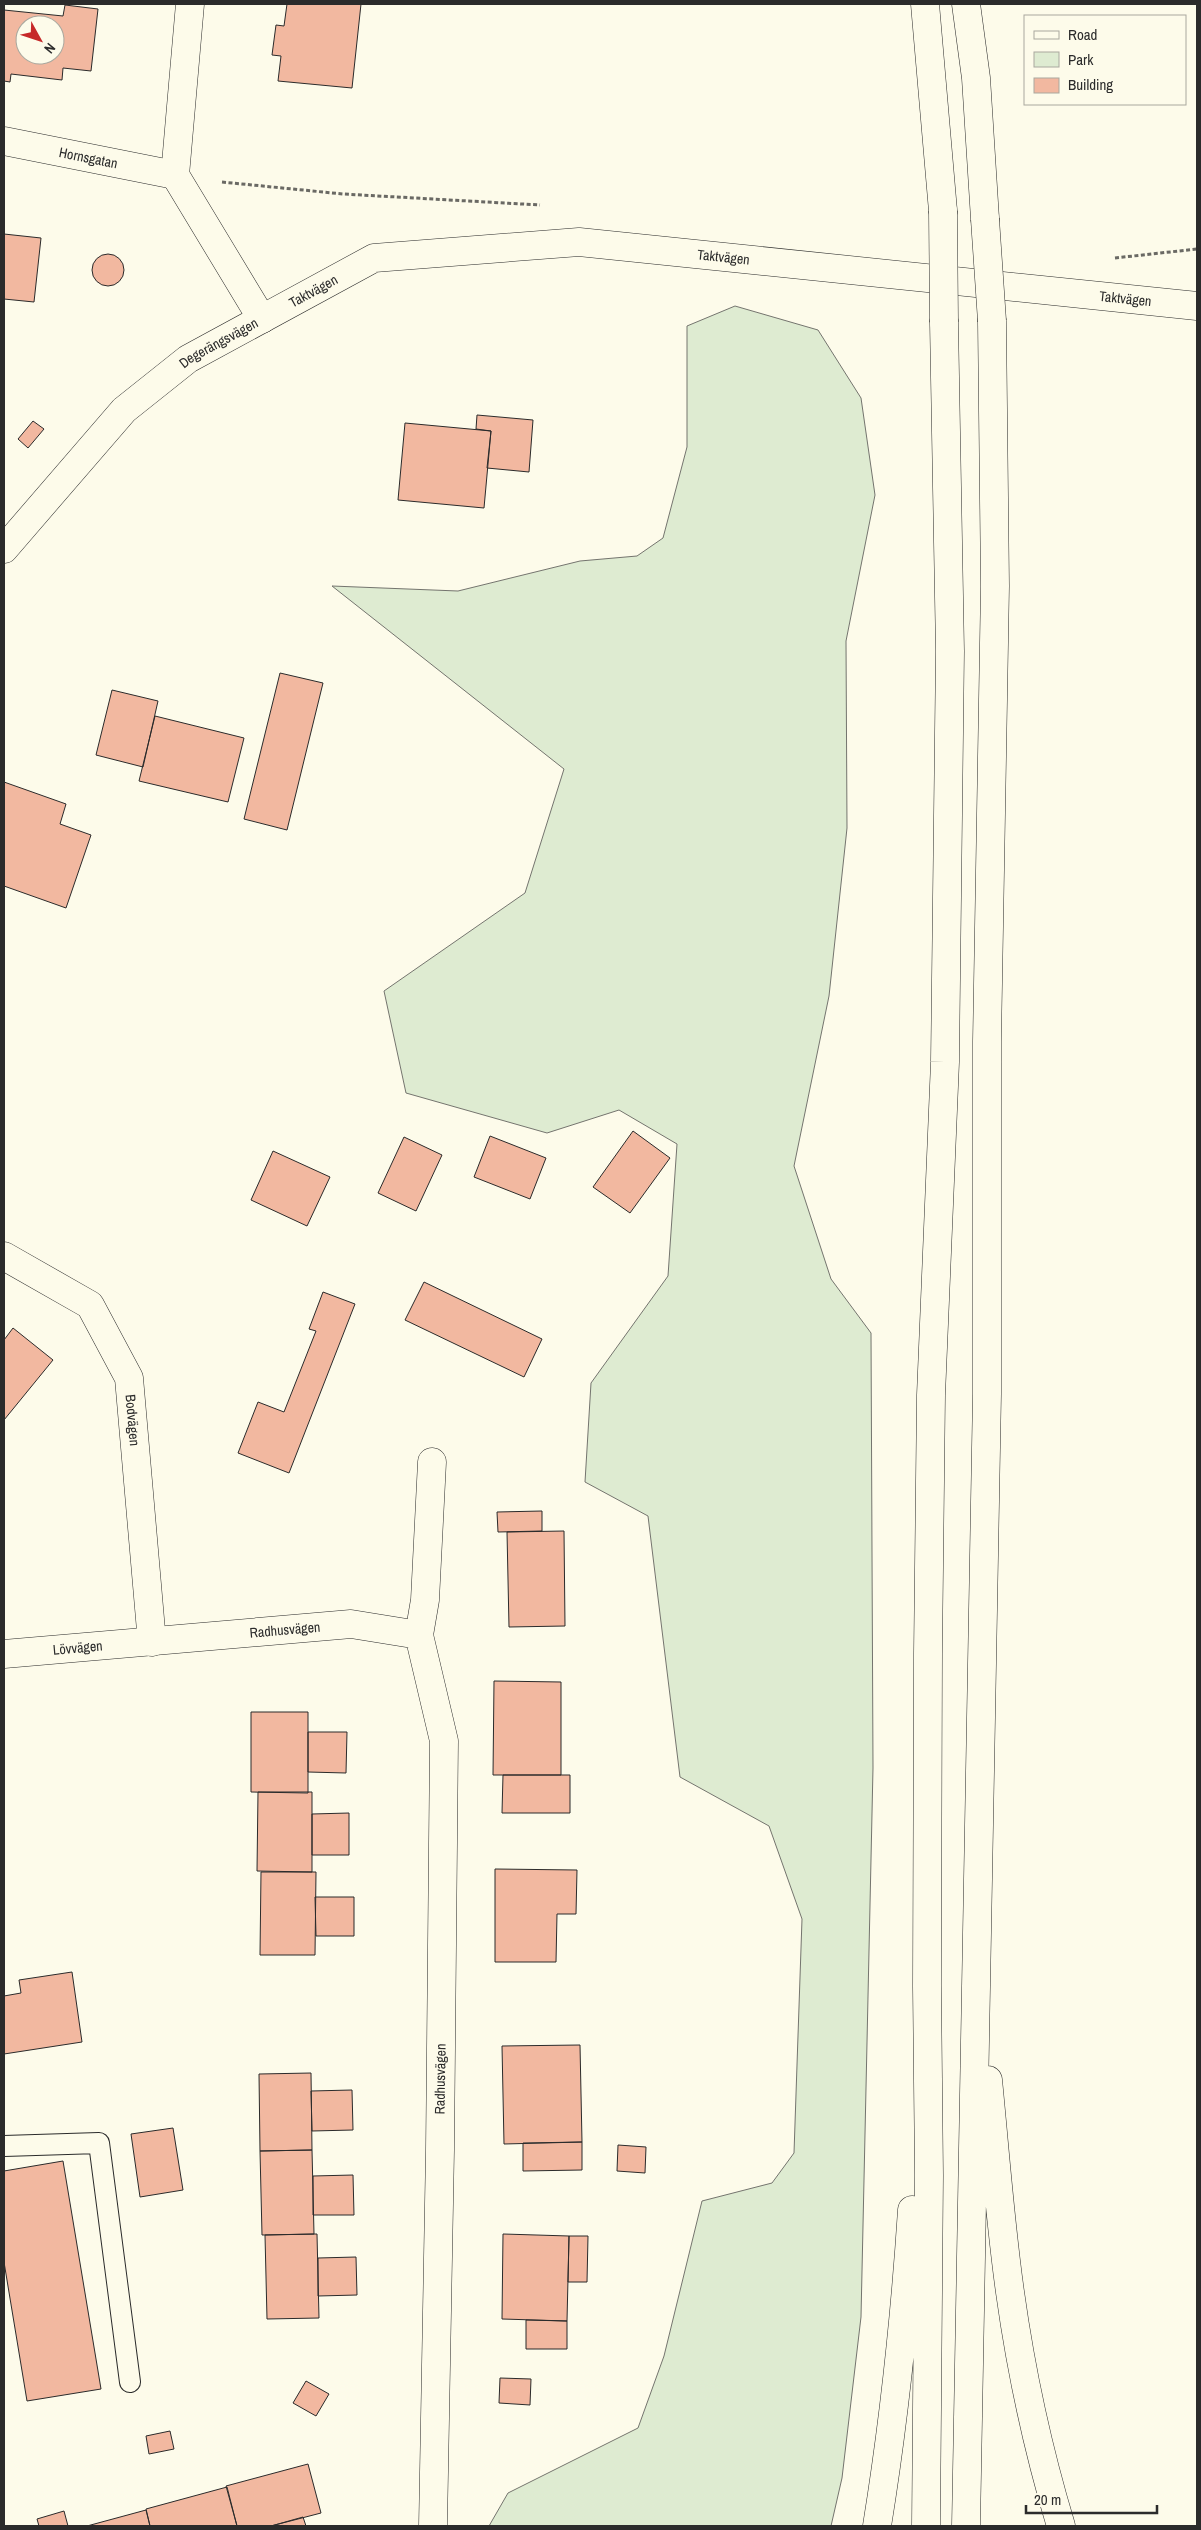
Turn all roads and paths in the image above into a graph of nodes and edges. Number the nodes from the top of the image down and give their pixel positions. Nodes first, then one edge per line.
1 (190, 4) edge
2 (925, 4) edge
3 (966, 4) edge
4 (4, 141) edge
5 (175, 174) junction
6 (1197, 306) edge
7 (262, 319) junction
8 (4, 549) edge
9 (4, 1256) edge
10 (432, 1462) dead end
11 (419, 1635) junction
12 (152, 1642) junction
13 (4, 1654) edge
14 (977, 1849) junction
15 (927, 1986) junction
16 (4, 2146) edge
17 (130, 2382) dead end
18 (433, 2526) edge
19 (877, 2526) edge
20 (926, 2526) edge
21 (966, 2526) edge
22 (1061, 2526) edge

1 - 5 main road
2 - 15 main road, bridge
3 - 14 main road, bridge
4 - 5 main road, Hornsgatan
5 - 7 main road, Degerängsvägen
6 - 7 main road, Taktvägen
7 - 8 main road, Degerängsvägen
9 - 12 main road, Bodvägen
10 - 11 main road, Radhusvägen
11 - 12 main road, Radhusvägen
11 - 18 main road, Radhusvägen
12 - 13 main road, Lövvägen
14 - 21 main road
14 - 22 main road
15 - 19 main road
15 - 20 main road
16 - 17 lane

